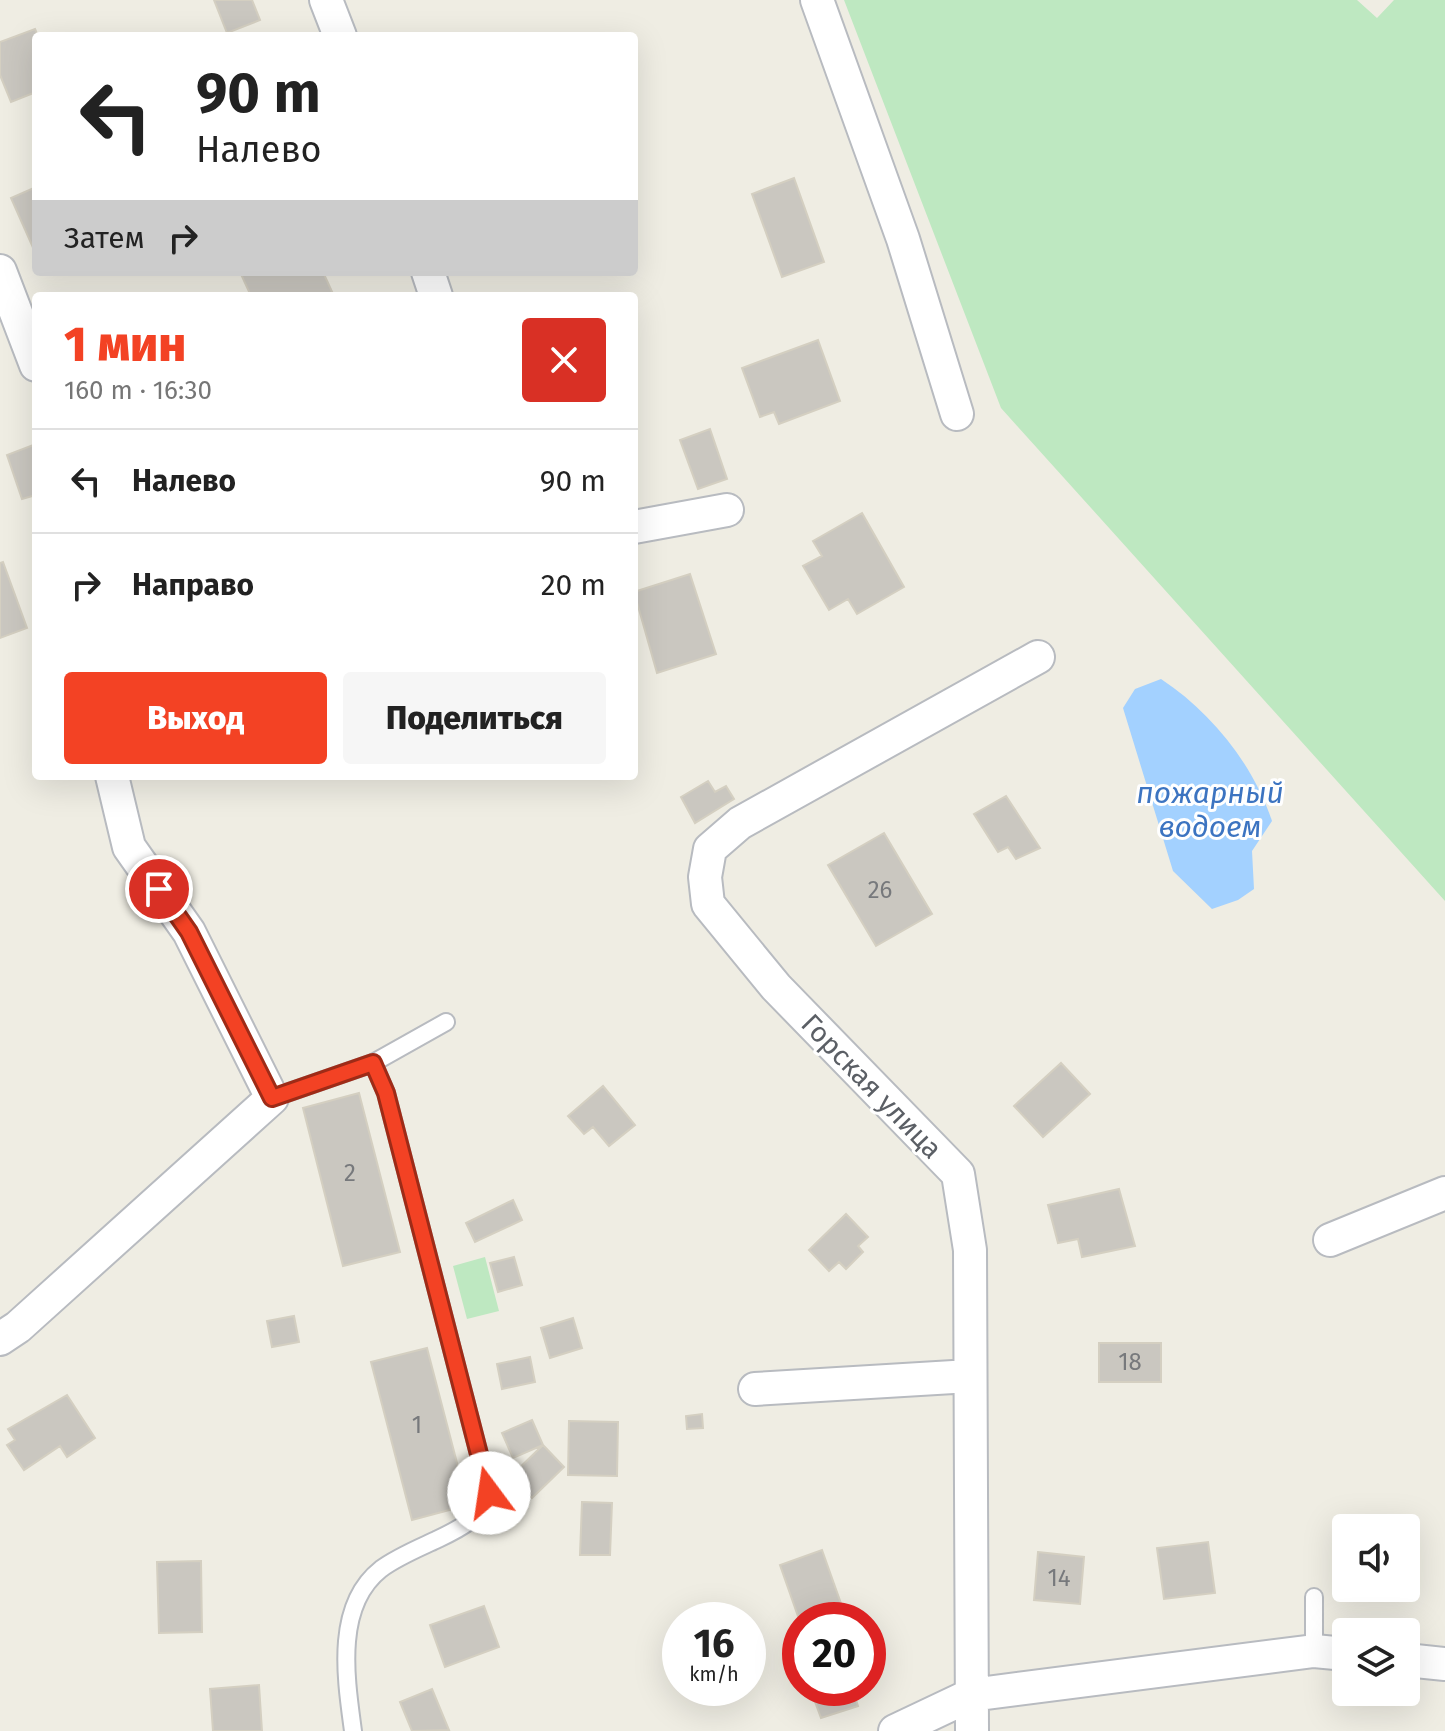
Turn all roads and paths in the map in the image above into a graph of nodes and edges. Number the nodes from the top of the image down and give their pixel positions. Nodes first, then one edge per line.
1 (326, 0) edge
2 (817, 0) edge
3 (338, 32) edge
4 (0, 271) edge
5 (32, 355) edge
6 (957, 414) dead end
7 (727, 510) dead end
8 (638, 526) edge
9 (1038, 657) dead end
10 (113, 780) edge
11 (446, 1022) dead end
12 (373, 1063) junction
13 (272, 1098) junction
14 (1445, 1193) edge
15 (1330, 1240) dead end
16 (0, 1339) edge
17 (970, 1376) junction
18 (755, 1389) dead end
19 (1314, 1597) dead end
20 (1330, 1652) edge
21 (1420, 1661) edge
22 (1445, 1664) edge
23 (971, 1695) junction
24 (353, 1731) edge
25 (895, 1731) edge
26 (972, 1731) edge

1 - 3 street
2 - 6 street
4 - 5 street
7 - 8 street
9 - 17 street, Горская улица
10 - 13 street
11 - 12 lane
12 - 13 lane
12 - 24 lane
13 - 16 street
14 - 15 street
17 - 18 street
17 - 23 street, Горская улица
19 - 20 lane
20 - 23 street
21 - 22 street
23 - 25 street
23 - 26 street, Горская улица

